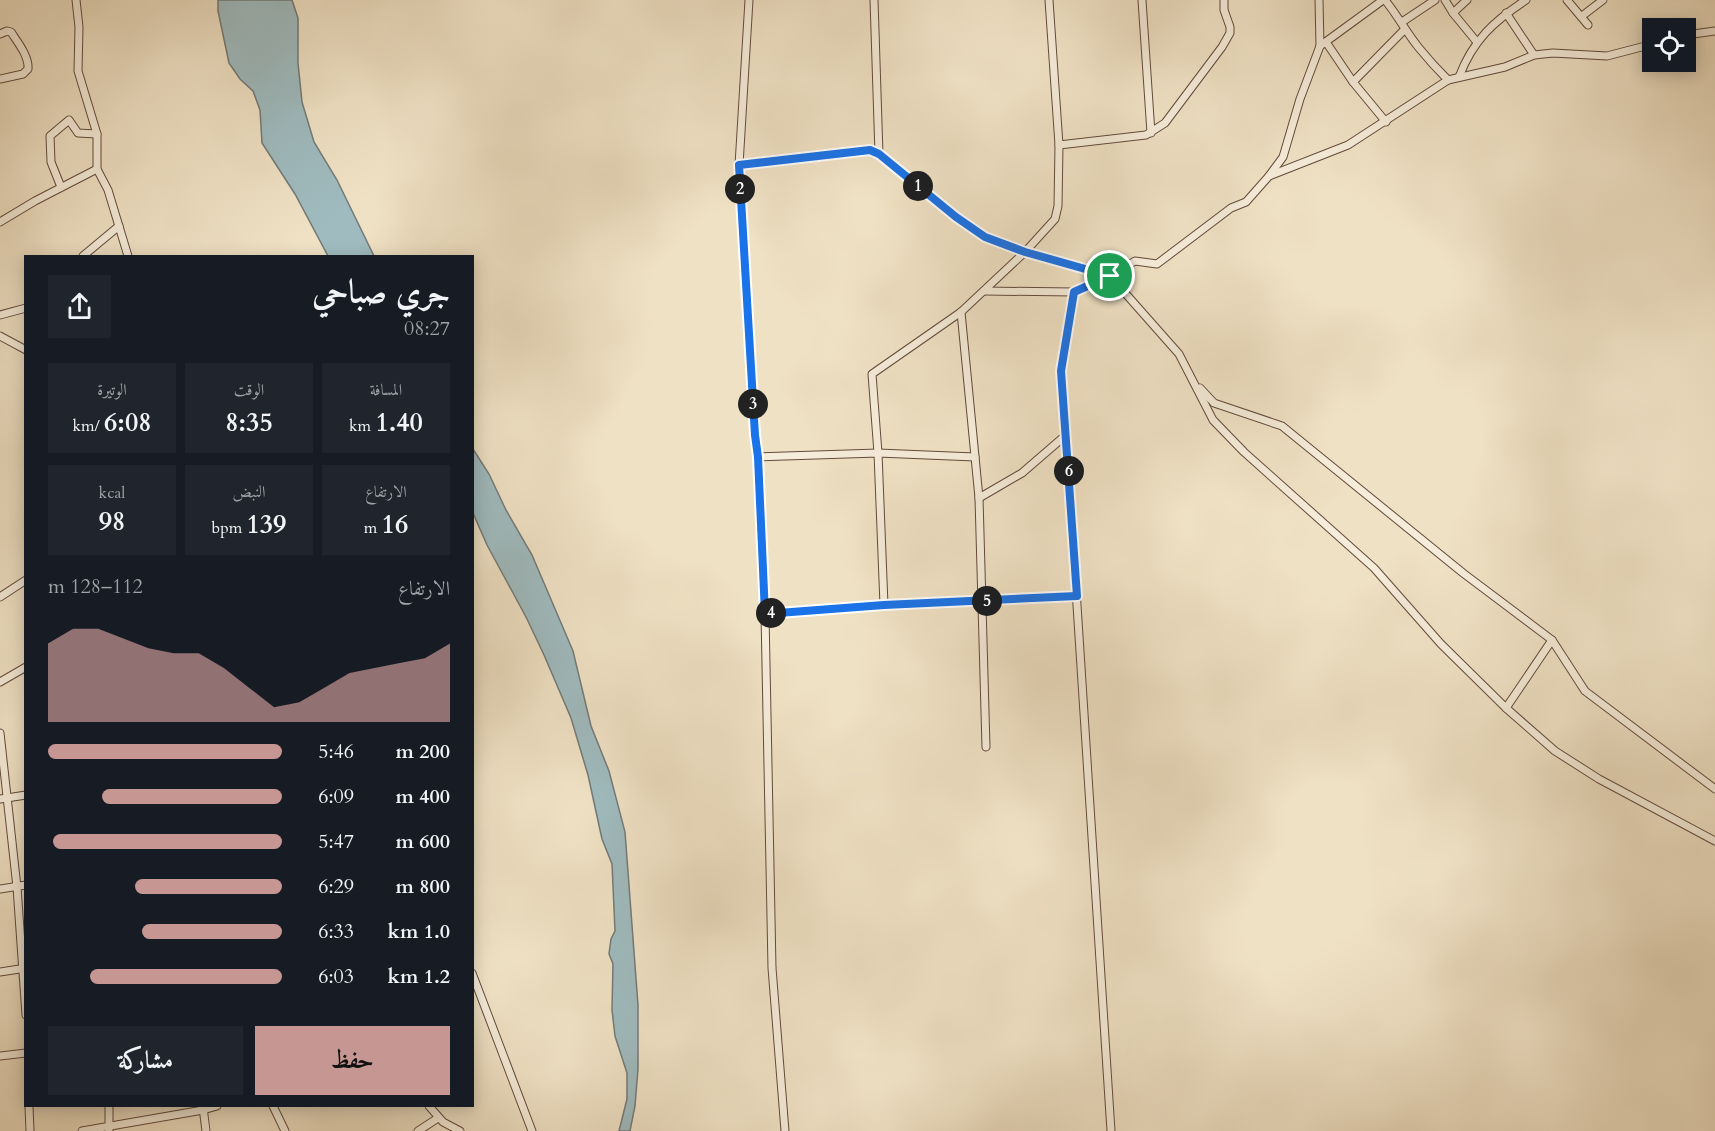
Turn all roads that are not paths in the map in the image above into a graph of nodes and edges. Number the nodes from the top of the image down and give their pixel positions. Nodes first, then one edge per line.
1 (76, 0) edge
2 (749, 0) edge
3 (874, 0) edge
4 (1049, 0) edge
5 (1142, 0) edge
6 (1224, 0) edge
7 (1319, 0) edge
8 (1384, 0) edge
9 (1435, 0) edge
10 (1445, 0) edge
11 (1467, 0) edge
12 (1526, 0) edge
13 (1567, 0) edge
14 (1603, 0) edge
15 (1453, 13) junction
16 (1506, 13) junction
17 (1582, 16) junction
18 (1404, 25) junction
19 (1588, 25) dead end
20 (1715, 31) edge
21 (0, 34) edge
22 (1696, 34) edge
23 (1476, 41) junction
24 (1323, 44) junction
25 (1642, 47) edge
26 (1534, 55) junction
27 (1, 76) edge
28 (1459, 77) junction
29 (1448, 80) junction
30 (1353, 82) junction
31 (1386, 122) junction
32 (1151, 133) junction
33 (97, 134) junction
34 (1059, 145) junction
35 (879, 154) junction
36 (739, 165) junction
37 (97, 169) junction
38 (1269, 176) junction
39 (61, 187) junction
40 (0, 222) edge
41 (119, 226) junction
42 (1025, 252) junction
43 (84, 255) edge
44 (128, 255) edge
45 (1110, 276) junction
46 (984, 291) junction
47 (1074, 292) junction
48 (24, 309) edge
49 (962, 312) junction
50 (0, 315) edge
51 (0, 336) edge
52 (24, 349) edge
53 (1192, 381) junction
54 (1066, 435) junction
55 (878, 453) junction
56 (758, 457) junction
57 (975, 457) junction
58 (979, 498) junction
59 (24, 581) edge
60 (1077, 596) junction
61 (0, 597) edge
62 (983, 601) junction
63 (884, 605) junction
64 (765, 614) junction
65 (1552, 640) junction
66 (24, 668) edge
67 (0, 682) edge
68 (1506, 708) junction
69 (0, 733) edge
70 (986, 747) dead end
71 (1715, 789) edge
72 (24, 795) edge
73 (3, 798) edge
74 (1715, 841) edge
75 (24, 885) edge
76 (17, 887) junction
77 (0, 889) edge
78 (24, 959) edge
79 (24, 969) edge
80 (0, 972) edge
81 (476, 989) edge
82 (24, 1053) edge
83 (0, 1056) edge
84 (29, 1107) edge
85 (109, 1107) edge
86 (273, 1107) edge
87 (430, 1107) edge
88 (203, 1108) edge
89 (438, 1118) junction
90 (109, 1129) edge
91 (30, 1131) edge
92 (82, 1131) edge
93 (206, 1131) edge
94 (285, 1131) edge
95 (418, 1131) edge
96 (460, 1131) edge
97 (532, 1131) edge
98 (785, 1131) edge
99 (1111, 1131) edge

1 - 33 street
2 - 36 street
3 - 35 street
4 - 34 street
5 - 32 street
6 - 32 street
7 - 24 street
8 - 18 street
8 - 24 street
9 - 18 street
10 - 15 street
11 - 15 street
12 - 16 street
13 - 17 street
14 - 17 street
15 - 23 street
16 - 23 street
16 - 26 street
17 - 19 street
18 - 29 street
18 - 30 street
20 - 22 street
21 - 27 street
23 - 28 street
24 - 30 street
24 - 38 street
25 - 26 street
26 - 28 street
28 - 29 street
29 - 31 street
30 - 31 street
31 - 38 street
32 - 34 street
33 - 37 street
33 - 39 street
34 - 42 street
35 - 36 street
35 - 42 street
36 - 56 street
37 - 39 street
37 - 41 street
38 - 45 street
39 - 40 street
41 - 43 street
41 - 44 street
42 - 45 street
42 - 46 street
45 - 47 street
45 - 53 street
46 - 47 street
46 - 49 street
47 - 54 street
48 - 50 street
49 - 55 street
49 - 57 street
51 - 52 street
53 - 65 street
53 - 68 street
54 - 58 street
54 - 60 street
55 - 56 street
55 - 57 street
55 - 63 street
56 - 64 street
57 - 58 street
58 - 62 street
59 - 61 street
60 - 62 street
60 - 99 street
62 - 63 street
62 - 70 street
63 - 64 street
64 - 98 street
65 - 68 street
65 - 71 street
66 - 67 street
68 - 74 street
69 - 73 street
72 - 73 street
73 - 76 street
75 - 76 street
76 - 77 street
76 - 78 street
79 - 80 street
81 - 97 street
82 - 83 street
84 - 91 street
85 - 90 street
86 - 94 street
87 - 89 street
88 - 90 street
88 - 93 street
89 - 95 street
89 - 96 street
90 - 92 street

